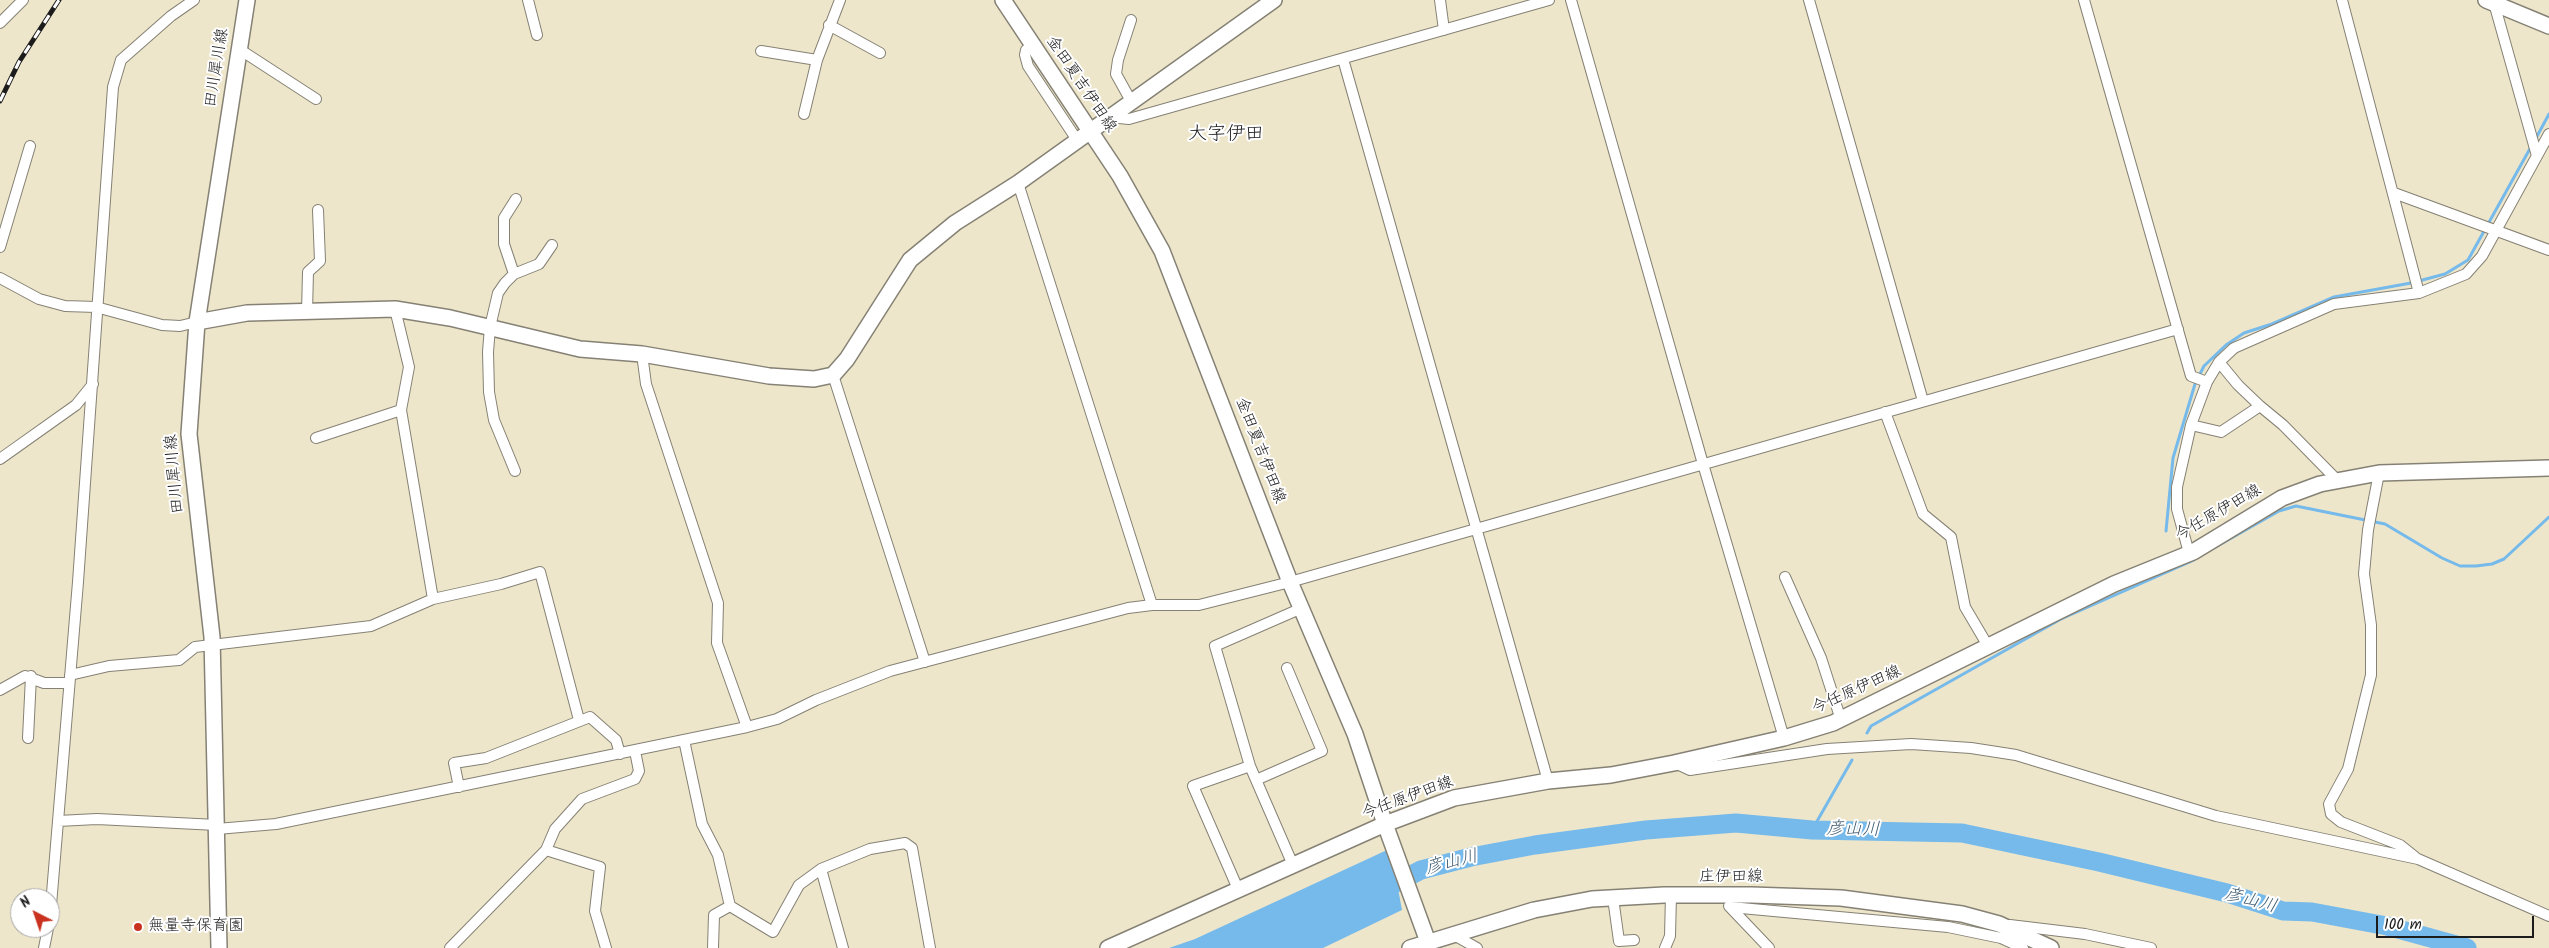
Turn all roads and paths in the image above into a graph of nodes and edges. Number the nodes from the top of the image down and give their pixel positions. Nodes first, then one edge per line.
1 (23, 0) edge
2 (194, 0) edge
3 (247, 0) edge
4 (528, 0) edge
5 (840, 0) edge
6 (1003, 0) edge
7 (1274, 0) edge
8 (1440, 0) edge
9 (1549, 0) edge
10 (1571, 0) edge
11 (1808, 0) edge
12 (2084, 0) edge
13 (2342, 0) edge
14 (2490, 2) edge
15 (1131, 20) dead end
16 (0, 23) edge
17 (829, 25) junction
18 (2549, 26) edge
19 (1444, 30) junction
20 (537, 35) dead end
21 (1032, 45) junction
22 (239, 49) junction
23 (762, 51) dead end
24 (880, 53) dead end
25 (1343, 59) junction
26 (817, 60) junction
27 (316, 99) dead end
28 (1131, 101) junction
29 (1115, 112) junction
30 (804, 114) dead end
31 (1090, 131) junction
32 (2549, 134) edge
33 (1077, 140) junction
34 (30, 146) dead end
35 (2536, 154) junction
36 (1018, 183) junction
37 (2394, 193) junction
38 (516, 199) dead end
39 (318, 210) dead end
40 (2495, 230) junction
41 (552, 245) dead end
42 (0, 247) edge
43 (2549, 250) edge
44 (514, 274) junction
45 (0, 278) edge
46 (2418, 291) junction
47 (96, 307) junction
48 (394, 309) junction
49 (307, 312) junction
50 (197, 322) junction
51 (490, 327) junction
52 (2178, 329) junction
53 (642, 354) junction
54 (2219, 362) junction
55 (832, 375) junction
56 (2205, 382) junction
57 (92, 384) junction
58 (1923, 401) junction
59 (2260, 406) junction
60 (401, 410) junction
61 (1885, 412) junction
62 (2191, 425) junction
63 (316, 438) dead end
64 (0, 459) edge
65 (1703, 464) junction
66 (2549, 468) edge
67 (515, 471) dead end
68 (2379, 473) junction
69 (2338, 480) junction
70 (1478, 528) junction
71 (2189, 553) junction
72 (1784, 578) dead end
73 (1290, 582) junction
74 (433, 599) junction
75 (1152, 605) junction
76 (1302, 608) junction
77 (212, 645) junction
78 (1988, 646) junction
79 (924, 662) junction
80 (1287, 668) dead end
81 (31, 676) junction
82 (70, 679) junction
83 (0, 690) edge
84 (579, 720) junction
85 (1841, 720) junction
86 (747, 727) junction
87 (28, 738) dead end
88 (1784, 738) junction
89 (684, 740) junction
90 (635, 751) junction
91 (620, 754) junction
92 (1674, 763) junction
93 (1250, 766) junction
94 (1256, 780) junction
95 (1548, 781) junction
96 (459, 787) junction
97 (58, 821) junction
98 (1385, 824) junction
99 (217, 827) junction
100 (546, 850) junction
101 (2418, 859) junction
102 (1293, 865) junction
103 (821, 869) junction
104 (52, 888) edge
105 (1238, 889) junction
106 (1670, 895) junction
107 (1718, 895) junction
108 (1613, 898) junction
109 (730, 906) junction
110 (1730, 907) junction
111 (2549, 916) edge
112 (1999, 924) junction
113 (1454, 935) junction
114 (1634, 940) dead end
115 (1419, 943) edge
116 (454, 946) edge
117 (219, 948) edge
118 (606, 948) edge
119 (713, 948) edge
120 (843, 948) edge
121 (930, 948) edge
122 (1108, 948) edge
123 (1477, 948) edge
124 (1665, 948) edge
125 (1769, 948) edge
126 (2023, 948) edge
127 (2052, 948) edge
128 (2151, 948) edge

1 - 16 street
2 - 47 street
3 - 22 main road, 田川犀川線
4 - 20 street
5 - 17 street
6 - 21 main road, 金田夏吉伊田線
7 - 28 main road
8 - 19 street
9 - 19 street
10 - 65 street
11 - 58 street
12 - 52 street
13 - 37 street
14 - 18 main road
14 - 35 street
15 - 28 street
17 - 24 street
17 - 26 street
19 - 25 street
21 - 31 main road, 金田夏吉伊田線
21 - 33 street
22 - 27 street
22 - 50 main road, 田川犀川線
23 - 26 street
25 - 29 street
25 - 70 street
26 - 30 street
28 - 29 main road
29 - 31 main road
31 - 33 main road
31 - 73 main road, 金田夏吉伊田線
32 - 35 street
33 - 36 main road
34 - 42 street
35 - 40 street
36 - 55 main road
36 - 75 street
37 - 40 street
37 - 46 street
38 - 44 street
39 - 49 street
40 - 43 street
40 - 46 street
41 - 44 street
44 - 51 street
45 - 47 street
46 - 54 street
47 - 50 street
47 - 57 street
48 - 49 main road
48 - 51 main road
48 - 60 street
49 - 50 main road
50 - 77 main road, 田川犀川線
51 - 53 main road
51 - 67 street
52 - 56 street
52 - 58 street
53 - 55 main road
53 - 86 street
54 - 56 street
54 - 59 street
55 - 79 street
56 - 62 street
57 - 64 street
57 - 82 street
58 - 61 street
59 - 62 street
59 - 69 street
60 - 63 street
60 - 74 street
61 - 65 street
61 - 78 street
62 - 71 street
65 - 70 street
65 - 88 street
66 - 68 main road, 今任原伊田線
68 - 69 main road, 今任原伊田線
68 - 101 street
69 - 71 main road, 今任原伊田線
70 - 73 street
70 - 95 street
71 - 78 main road, 今任原伊田線
72 - 85 street
73 - 75 street
73 - 76 main road, 金田夏吉伊田線
74 - 77 street
74 - 84 street
75 - 79 street
76 - 93 street
76 - 98 main road, 金田夏吉伊田線
77 - 82 street
77 - 99 main road, 田川犀川線
78 - 85 main road, 今任原伊田線
79 - 86 street
80 - 94 street
81 - 82 street
81 - 83 street
81 - 87 street
82 - 97 street
84 - 91 street
84 - 96 street
85 - 88 main road, 今任原伊田線
86 - 89 street
88 - 92 main road, 今任原伊田線
89 - 90 street
89 - 109 street
90 - 91 street
90 - 100 street
91 - 96 street
92 - 95 main road, 今任原伊田線
92 - 101 street
93 - 94 street
93 - 105 street
94 - 102 street
95 - 98 main road, 今任原伊田線
96 - 99 street
97 - 99 street
97 - 104 street
98 - 102 main road, 今任原伊田線
98 - 115 main road, 金田夏吉伊田線
99 - 117 main road, 田川犀川線
100 - 116 street
100 - 118 street
101 - 111 street
102 - 105 main road, 今任原伊田線
103 - 109 street
103 - 120 street
103 - 121 street
105 - 122 main road, 今任原伊田線
106 - 107 main road, 庄伊田線
106 - 108 main road, 庄伊田線
106 - 124 street
107 - 110 street
107 - 112 main road, 庄伊田線
108 - 113 main road, 庄伊田線
108 - 114 street
109 - 119 street
110 - 125 street
110 - 126 street
112 - 127 main road, 庄伊田線
112 - 128 street
113 - 115 main road, 庄伊田線
113 - 123 street

